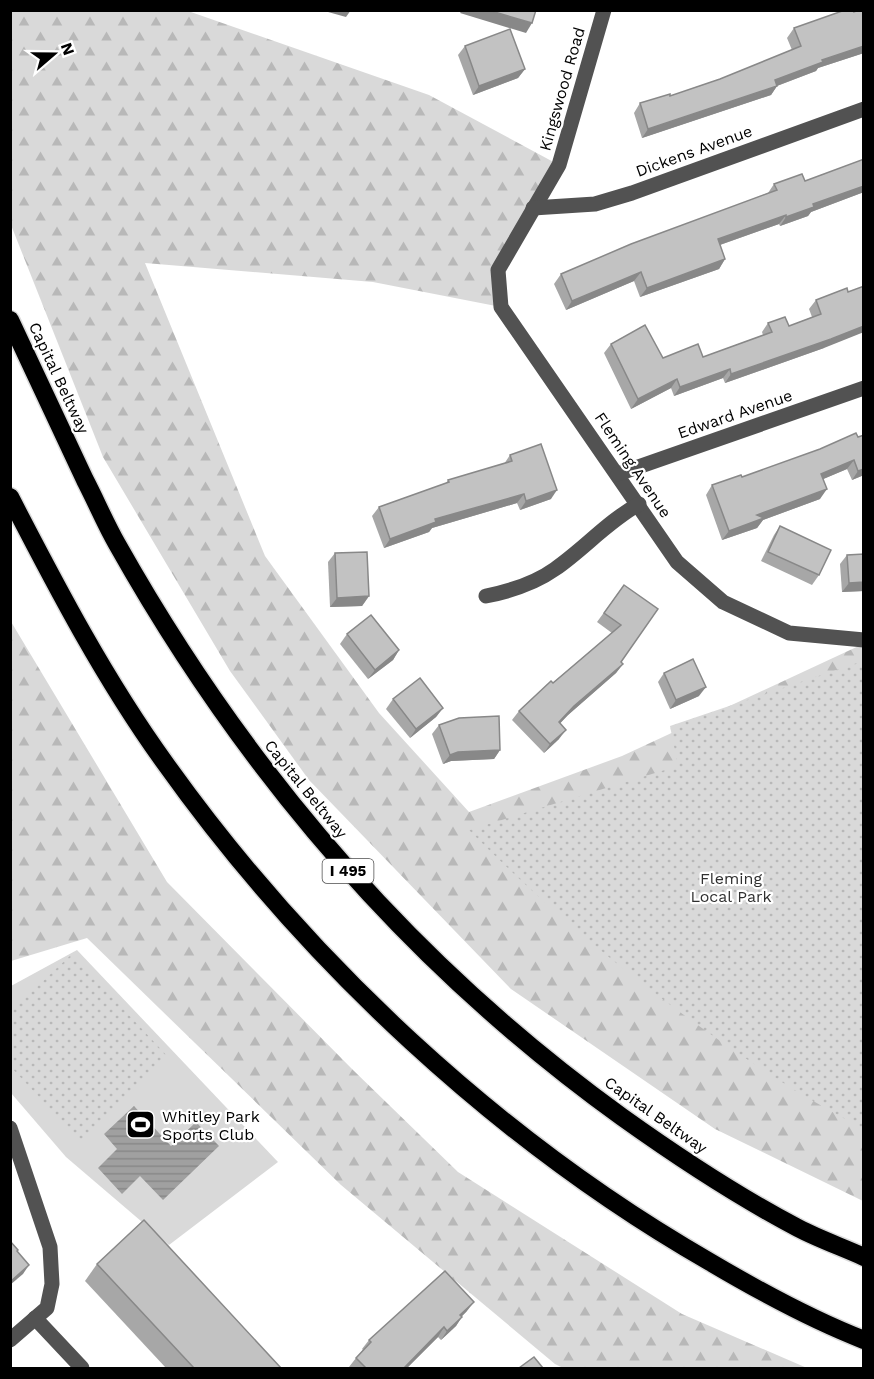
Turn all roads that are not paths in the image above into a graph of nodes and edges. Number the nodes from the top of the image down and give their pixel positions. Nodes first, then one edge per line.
1 (603, 10) edge
2 (864, 109) edge
3 (533, 208) junction
4 (10, 320) edge
5 (864, 388) edge
6 (618, 474) junction
7 (10, 497) edge
8 (639, 504) junction
9 (486, 596) dead end
10 (864, 640) edge
11 (10, 1128) edge
12 (864, 1257) edge
13 (35, 1318) junction
14 (10, 1340) edge
15 (864, 1340) edge
16 (82, 1368) edge

1 - 3 street, Kingswood Road
2 - 3 street, Dickens Avenue
3 - 6 street, Fleming Avenue
4 - 12 highway, Capital Beltway / I 495
5 - 6 street, Edward Avenue
6 - 8 street, Fleming Avenue
7 - 15 highway
8 - 9 street
8 - 10 street, Fleming Avenue
11 - 13 street
13 - 14 street
13 - 16 street

